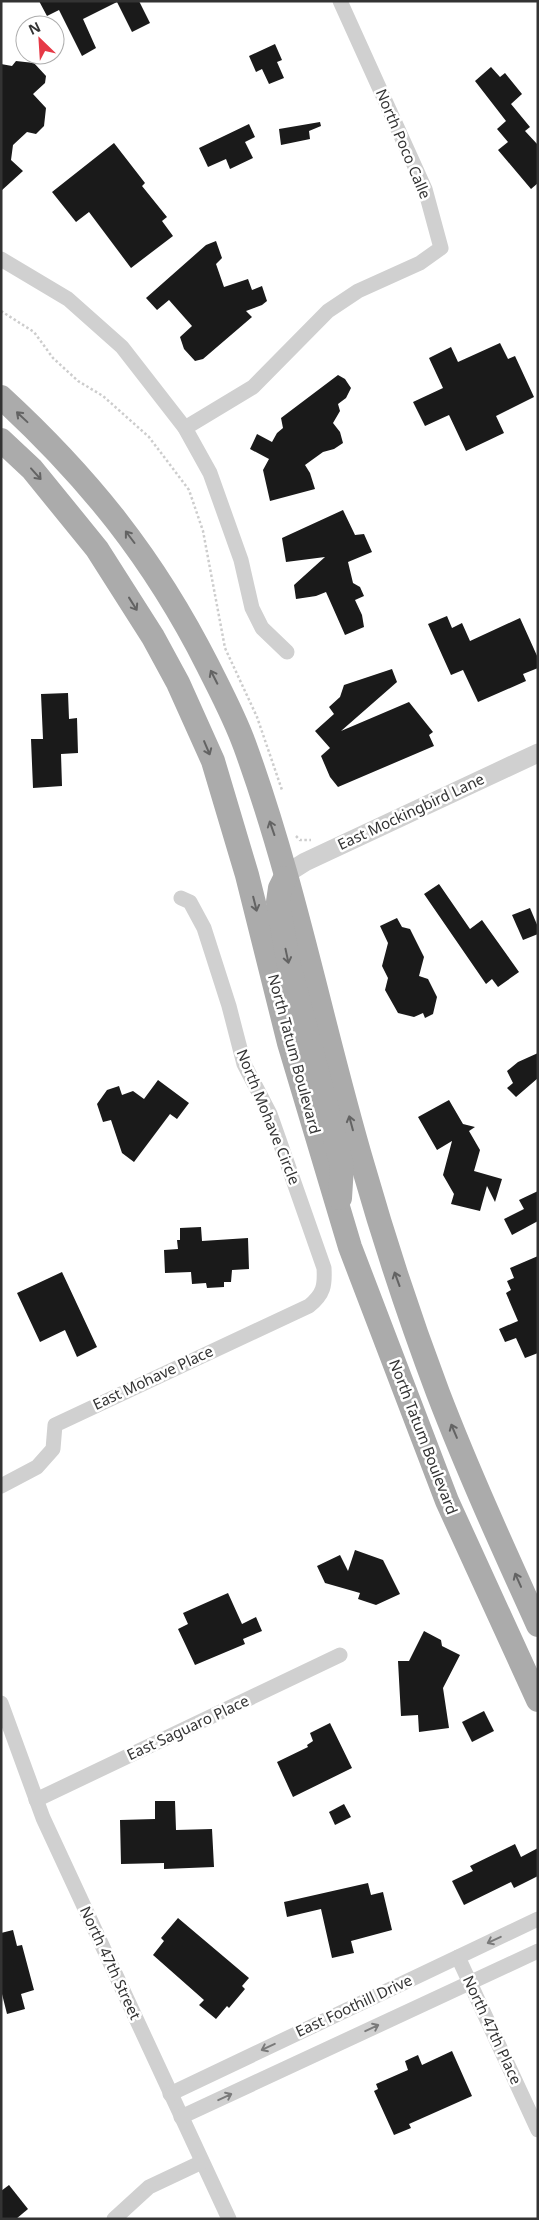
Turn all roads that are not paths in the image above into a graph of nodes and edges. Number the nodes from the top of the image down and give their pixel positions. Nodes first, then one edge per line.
1 (340, 1) edge
2 (1, 258) edge
3 (1, 398) edge
4 (185, 428) junction
5 (1, 440) edge
6 (287, 652) dead end
7 (538, 753) edge
8 (286, 874) junction
9 (181, 898) dead end
10 (339, 1216) junction
11 (325, 1286) joint
12 (1, 1486) edge
13 (538, 1625) edge
14 (340, 1656) dead end
15 (538, 1700) edge
16 (1, 1703) edge
17 (36, 1800) junction
18 (538, 1919) edge
19 (538, 1951) edge
20 (458, 1957) junction
21 (470, 1982) junction
22 (170, 2094) junction
23 (181, 2117) junction
24 (538, 2130) edge
25 (202, 2162) junction
26 (114, 2219) edge
27 (229, 2219) edge

1 - 4 street, North Poco Calle
2 - 4 street
8 -> 3 main road, North Tatum Boulevard
4 - 6 street
5 -> 10 main road, North Tatum Boulevard
7 - 8 street, East Mockingbird Lane
8 -> 10 main road
13 -> 8 main road, North Tatum Boulevard
9 - 11 street, North Mohave Circle
10 - 15 main road, North Tatum Boulevard
11 - 12 street, East Mohave Place
14 - 17 street, East Saguaro Place
16 - 17 street, North 47th Street
17 - 22 street, North 47th Street
18 -> 20 street, East Foothill Drive
19 - 21 street, East Foothill Drive
20 - 21 street, North 47th Place
20 -> 22 street, East Foothill Drive
23 -> 21 street, East Foothill Drive
21 - 24 street, North 47th Place
22 - 23 street, North 47th Street
23 - 25 street, North 47th Street
25 - 26 street
25 - 27 street, North 47th Street

